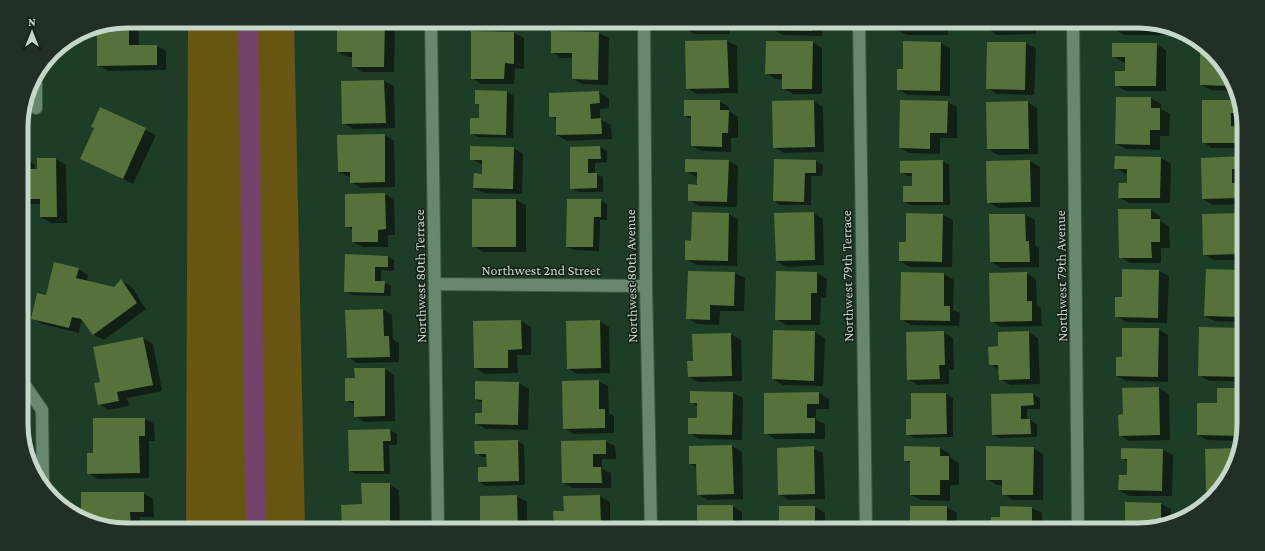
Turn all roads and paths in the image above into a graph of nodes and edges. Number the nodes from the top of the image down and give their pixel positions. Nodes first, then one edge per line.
1 (431, 28) edge
2 (644, 28) edge
3 (859, 28) edge
4 (1073, 28) edge
5 (36, 89) edge
6 (36, 108) dead end
7 (435, 284) junction
8 (646, 286) junction
9 (28, 391) edge
10 (43, 477) edge
11 (438, 523) edge
12 (651, 523) edge
13 (866, 523) edge
14 (1078, 523) edge

1 - 7 street, Northwest 80th Terrace
2 - 8 street, Northwest 80th Avenue
3 - 13 street, Northwest 79th Terrace
4 - 14 street, Northwest 79th Avenue
5 - 6 street
7 - 8 street, Northwest 2nd Street
7 - 11 street, Northwest 80th Terrace
8 - 12 street, Northwest 80th Avenue
9 - 10 street

